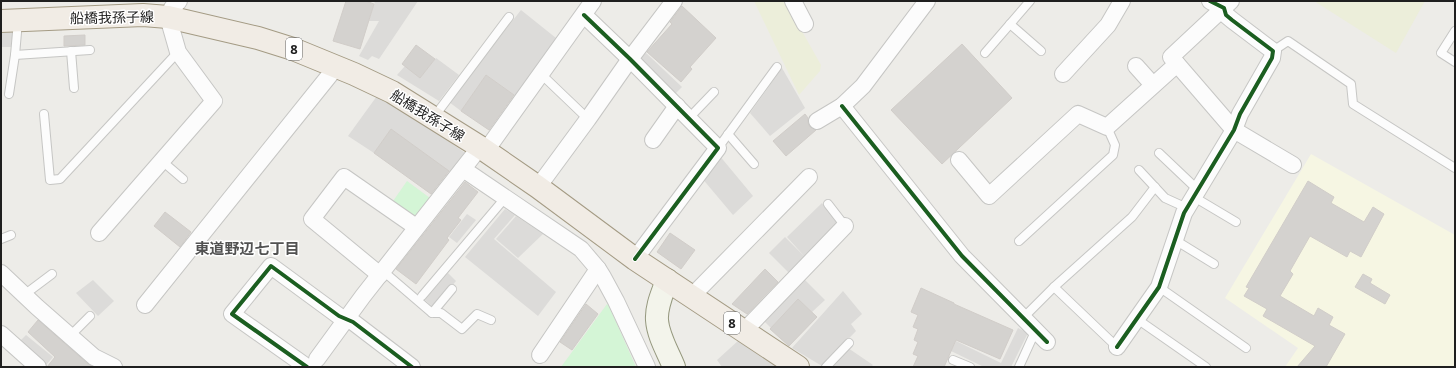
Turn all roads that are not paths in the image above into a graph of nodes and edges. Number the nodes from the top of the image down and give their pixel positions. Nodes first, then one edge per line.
1 (593, 1) edge
2 (674, 1) edge
3 (792, 1) edge
4 (927, 1) edge
5 (1030, 1) edge
6 (1122, 1) edge
7 (1222, 3) edge
8 (174, 9) edge
9 (584, 15) junction
10 (509, 16) dead end
11 (10, 20) edge
12 (805, 24) dead end
13 (1010, 24) junction
14 (1455, 31) edge
15 (90, 50) dead end
16 (71, 51) junction
17 (1041, 51) dead end
18 (1273, 51) junction
19 (178, 52) junction
20 (985, 53) dead end
21 (15, 55) junction
22 (630, 59) junction
23 (1455, 62) edge
24 (1177, 64) junction
25 (337, 66) junction
26 (1136, 66) dead end
27 (777, 67) dead end
28 (542, 74) junction
29 (1064, 74) dead end
30 (1153, 85) junction
31 (74, 88) dead end
32 (714, 92) dead end
33 (9, 94) dead end
34 (677, 106) junction
35 (842, 106) junction
36 (44, 114) dead end
37 (433, 118) junction
38 (689, 118) junction
39 (588, 119) junction
40 (817, 122) dead end
41 (1107, 127) junction
42 (1234, 130) junction
43 (728, 134) junction
44 (653, 140) dead end
45 (718, 148) junction
46 (482, 150) junction
47 (1159, 152) dead end
48 (958, 160) dead end
49 (162, 161) junction
50 (754, 164) dead end
51 (1293, 166) dead end
52 (1455, 168) edge
53 (463, 169) junction
54 (1139, 170) dead end
55 (809, 177) dead end
56 (184, 179) dead end
57 (538, 187) junction
58 (1155, 187) junction
59 (506, 198) junction
60 (1193, 198) junction
61 (828, 204) dead end
62 (1236, 222) dead end
63 (845, 226) joint
64 (416, 227) junction
65 (99, 233) dead end
66 (11, 235) dead end
67 (1, 239) edge
68 (1175, 240) junction
69 (1020, 241) dead end
70 (635, 259) junction
71 (1214, 264) dead end
72 (598, 269) junction
73 (1, 273) edge
74 (381, 273) junction
75 (52, 274) dead end
76 (667, 280) junction
77 (1054, 287) junction
78 (1159, 287) junction
79 (452, 289) dead end
80 (24, 295) junction
81 (422, 296) dead end
82 (692, 296) junction
83 (145, 305) dead end
84 (432, 313) junction
85 (90, 316) dead end
86 (1024, 318) junction
87 (1137, 319) junction
88 (346, 320) junction
89 (491, 320) dead end
90 (744, 331) junction
91 (1, 334) edge
92 (70, 336) junction
93 (1040, 338) joint
94 (848, 343) dead end
95 (1117, 348) joint
96 (1246, 348) dead end
97 (540, 356) dead end
98 (953, 360) dead end
99 (315, 365) edge
100 (38, 367) edge
101 (114, 367) edge
102 (412, 367) edge
103 (647, 367) edge
104 (674, 367) edge
105 (798, 367) edge
106 (826, 367) edge
107 (970, 367) edge
108 (1019, 367) edge
109 (1206, 367) edge

1 - 9 street
2 - 22 street
3 - 12 street
4 - 35 street
5 - 13 lane
6 - 29 street
7 - 18 street
7 - 24 street
8 - 11 main road, 船橋我孫子線 / 8
8 - 19 street
8 - 25 main road, 船橋我孫子線 / 8
9 - 22 street
9 - 28 street
10 - 37 lane
11 - 21 lane
13 - 17 lane
13 - 20 lane
14 - 23 lane
15 - 16 lane
16 - 21 lane
16 - 31 lane
18 - 42 street
18 - 52 lane
19 - 36 lane
19 - 49 street
21 - 33 lane
22 - 34 street
22 - 39 street
24 - 30 street
24 - 42 street
25 - 37 main road, 船橋我孫子線 / 8
25 - 83 street
26 - 30 street
27 - 43 lane
28 - 39 lane
28 - 46 street
30 - 41 street
32 - 38 lane
34 - 38 street
34 - 44 street
35 - 40 street
35 - 86 street
37 - 46 main road, 船橋我孫子線 / 8
38 - 45 street
39 - 57 street
41 - 48 street
41 - 69 lane
42 - 51 street
42 - 60 street
43 - 45 lane
43 - 50 lane
45 - 70 street
46 - 53 street
46 - 57 main road, 船橋我孫子線 / 8
47 - 60 lane
49 - 56 lane
49 - 65 street
53 - 59 street
53 - 64 street
54 - 58 lane
55 - 82 street
57 - 70 main road, 船橋我孫子線 / 8
58 - 60 lane
58 - 77 lane
59 - 72 street
59 - 81 lane
60 - 62 lane
60 - 68 street
61 - 63 lane
63 - 90 street
64 - 74 street
64 - 74 street
66 - 67 lane
68 - 71 lane
68 - 78 street
70 - 76 main road, 船橋我孫子線 / 8
72 - 97 street
72 - 103 street
73 - 80 street
74 - 84 lane
74 - 88 street
75 - 80 lane
76 - 82 main road, 船橋我孫子線 / 8
76 - 104 street
77 - 86 lane
77 - 95 lane
78 - 87 street
78 - 96 lane
79 - 84 lane
80 - 92 street
82 - 90 main road, 船橋我孫子線 / 8
84 - 89 lane
85 - 92 lane
86 - 93 street
87 - 95 street
87 - 109 lane
88 - 99 street
88 - 99 street
88 - 102 street
90 - 105 main road, 船橋我孫子線 / 8
91 - 100 street
92 - 101 street
93 - 108 lane
94 - 106 lane
98 - 107 lane

